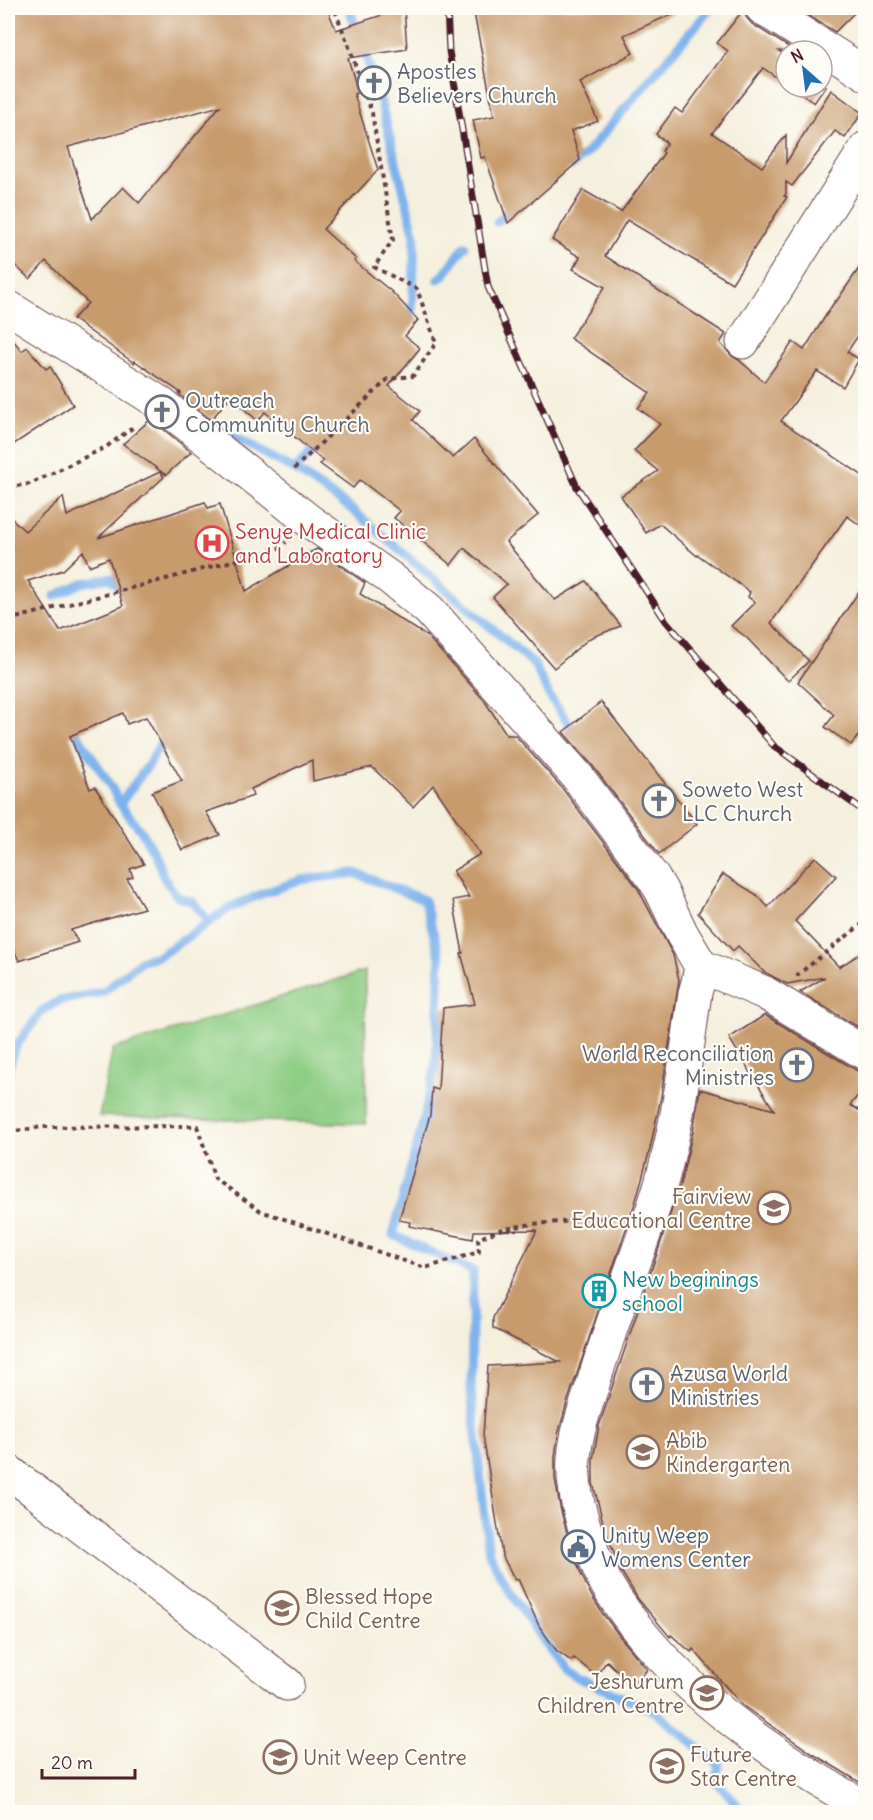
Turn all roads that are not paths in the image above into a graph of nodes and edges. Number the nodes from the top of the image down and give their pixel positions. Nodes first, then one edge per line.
1 (762, 8) edge
2 (866, 74) edge
3 (866, 148) edge
4 (8, 307) edge
5 (742, 342) dead end
6 (701, 966) junction
7 (866, 1054) edge
8 (8, 1471) edge
9 (287, 1684) dead end
10 (866, 1809) edge

1 - 2 street
3 - 5 street
4 - 6 street
6 - 7 street
6 - 10 street
8 - 9 street

